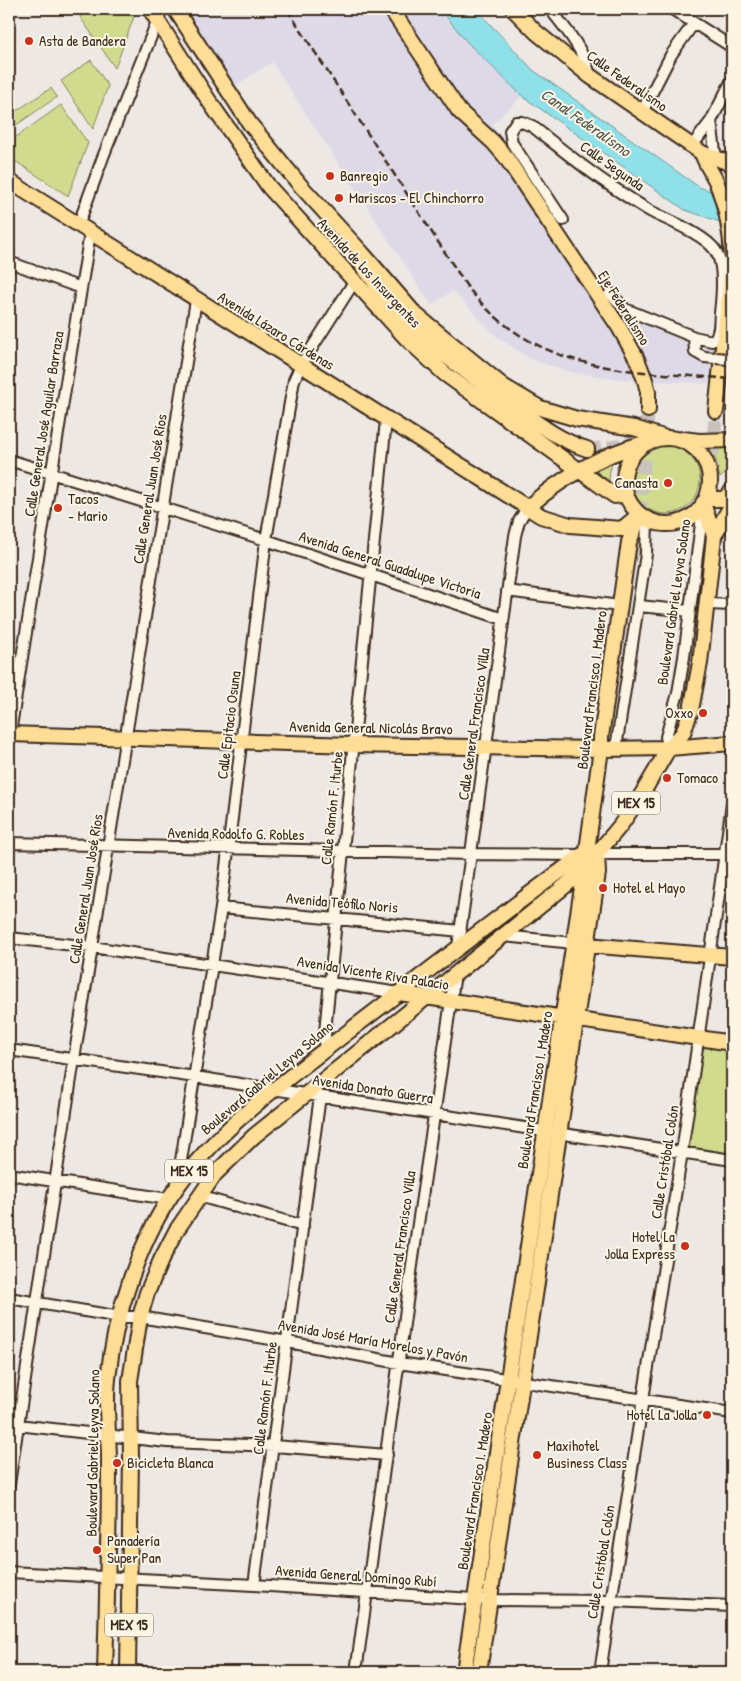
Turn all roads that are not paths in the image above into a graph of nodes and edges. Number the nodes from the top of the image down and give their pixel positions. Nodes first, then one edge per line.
1 (175, 9) edge
2 (391, 9) edge
3 (513, 9) edge
4 (550, 9) edge
5 (672, 9) edge
6 (156, 12) edge
7 (694, 23) junction
8 (732, 47) edge
9 (590, 76) junction
10 (732, 80) edge
11 (642, 112) junction
12 (710, 122) junction
13 (704, 155) junction
14 (732, 164) edge
15 (9, 181) edge
16 (326, 214) junction
17 (78, 226) junction
18 (559, 226) junction
19 (90, 233) junction
20 (732, 247) edge
21 (732, 257) edge
22 (9, 262) edge
23 (732, 267) edge
24 (354, 282) junction
25 (81, 288) junction
26 (610, 293) dead end
27 (196, 300) junction
28 (694, 337) junction
29 (730, 360) edge
30 (302, 365) junction
31 (648, 410) tunnel mouth
32 (716, 410) tunnel mouth
33 (386, 420) junction
34 (663, 437) junction
35 (680, 439) junction
36 (732, 440) edge
37 (644, 444) junction
38 (587, 449) tunnel mouth
39 (9, 460) edge
40 (579, 471) junction
41 (51, 474) junction
42 (732, 491) edge
43 (626, 494) junction
44 (704, 501) junction
45 (732, 504) edge
46 (162, 508) junction
47 (527, 508) junction
48 (643, 516) junction
49 (714, 536) junction
50 (266, 540) junction
51 (636, 557) tunnel mouth
52 (703, 560) tunnel mouth
53 (371, 574) junction
54 (507, 591) junction
55 (708, 604) junction
56 (732, 605) edge
57 (619, 606) junction
58 (639, 606) junction
59 (690, 611) junction
60 (503, 619) junction
61 (9, 735) edge
62 (126, 736) junction
63 (242, 742) junction
64 (732, 743) edge
65 (354, 745) junction
66 (486, 747) junction
67 (616, 748) junction
68 (669, 748) junction
69 (601, 749) junction
70 (732, 804) edge
71 (9, 843) edge
72 (109, 846) junction
73 (229, 848) junction
74 (343, 851) junction
75 (472, 854) junction
76 (729, 854) edge
77 (588, 858) junction
78 (221, 908) junction
79 (336, 918) junction
80 (461, 931) junction
81 (503, 936) junction
82 (9, 938) edge
83 (581, 944) junction
84 (458, 947) junction
85 (92, 948) junction
86 (710, 955) junction
87 (732, 956) edge
88 (213, 965) junction
89 (455, 974) junction
90 (330, 983) junction
91 (399, 993) junction
92 (427, 998) junction
93 (450, 1001) junction
94 (569, 1019) junction
95 (698, 1038) junction
96 (732, 1043) edge
97 (9, 1050) edge
98 (324, 1051) junction
99 (74, 1059) junction
100 (195, 1077) junction
101 (276, 1089) junction
102 (314, 1095) junction
103 (434, 1114) junction
104 (552, 1132) junction
105 (682, 1152) junction
106 (732, 1160) edge
107 (9, 1174) edge
108 (56, 1182) junction
109 (177, 1186) junction
110 (199, 1196) junction
111 (168, 1199) junction
112 (303, 1226) junction
113 (9, 1298) edge
114 (37, 1302) junction
115 (120, 1317) junction
116 (140, 1317) junction
117 (288, 1342) junction
118 (398, 1363) junction
119 (515, 1380) junction
120 (642, 1399) junction
121 (732, 1412) edge
122 (13, 1425) edge
123 (109, 1437) junction
124 (131, 1439) junction
125 (274, 1446) junction
126 (387, 1455) junction
127 (9, 1484) edge
128 (9, 1572) edge
129 (108, 1577) junction
130 (130, 1578) junction
131 (254, 1585) junction
132 (368, 1592) junction
133 (475, 1599) junction
134 (490, 1600) junction
135 (610, 1601) junction
136 (732, 1606) edge
137 (128, 1671) edge
138 (105, 1672) edge
139 (143, 1672) edge
140 (356, 1672) edge
141 (464, 1672) edge
142 (479, 1672) edge
143 (600, 1672) edge

1 - 16 main road, Avenida de los Insurgentes
2 - 18 main road, Eje Federalismo
3 - 9 main road, Calle Federalismo
4 - 9 street
5 - 7 street
6 - 17 street
6 - 24 main road, Avenida de los Insurgentes
7 - 8 street
7 - 11 street
9 - 11 main road, Calle Federalismo
10 - 12 street
11 - 13 main road, Calle Federalismo
12 - 13 street
12 - 13 street
13 - 14 main road, Calle Federalismo
13 - 20 main road
15 - 17 main road, Avenida Lázaro Cárdenas
16 - 34 main road, Avenida de los Insurgentes
16 - 38 main road
17 - 19 main road, Avenida Lázaro Cárdenas
18 - 28 street, Calle Segunda
18 - 31 main road, Eje Federalismo
19 - 25 street, Calle General José Aguilar Barraza
19 - 27 main road, Avenida Lázaro Cárdenas
20 - 21 main road
22 - 25 street
23 - 32 main road
24 - 30 street, Calle Epitacio Osuna
24 - 40 main road, Avenida de los Insurgentes
25 - 41 street, Calle General José Aguilar Barraza
26 - 28 street
27 - 30 main road, Avenida Lázaro Cárdenas
27 - 46 street, Calle General Juan José Ríos
28 - 29 street, bridge
30 - 33 main road, Avenida Lázaro Cárdenas
30 - 50 street, Calle Epitacio Osuna
33 - 47 main road, Avenida Lázaro Cárdenas
33 - 53 street, Calle Ramón F. Iturbe
34 - 35 main road
34 - 37 main road
35 - 36 main road
35 - 44 main road
37 - 40 main road
37 - 43 main road
39 - 41 street, Avenida General Guadalupe Victoria
40 - 43 main road, Avenida de los Insurgentes
40 - 47 main road
41 - 46 street, Avenida General Guadalupe Victoria
41 - 61 street, Calle General José Aguilar Barraza
42 - 44 main road
43 - 48 main road
44 - 48 main road
44 - 49 main road, Boulevard Gabriel Leyva Solano / MEX 15
44 - 59 street, Boulevard Gabriel Leyva Solano
45 - 49 main road
46 - 50 street, Avenida General Guadalupe Victoria
46 - 62 street, Calle General Juan José Ríos
47 - 48 main road, Avenida Lázaro Cárdenas
47 - 54 street, Calle General Francisco Villa
48 - 57 main road, Boulevard Francisco I. Madero
48 - 58 street, Boulevard Francisco I. Madero
49 - 55 main road, Boulevard Gabriel Leyva Solano / MEX 15
50 - 53 street, Avenida General Guadalupe Victoria
50 - 63 street, Calle Epitacio Osuna
51 - 69 main road
52 - 68 main road
53 - 60 street, Avenida General Guadalupe Victoria
53 - 65 street, Calle Ramón F. Iturbe
54 - 57 street
54 - 60 street, Calle General Francisco Villa
55 - 56 street
55 - 68 main road, Boulevard Gabriel Leyva Solano / MEX 15
57 - 69 main road, Boulevard Francisco I. Madero
58 - 59 street
58 - 67 street, Boulevard Francisco I. Madero
59 - 68 street, Boulevard Gabriel Leyva Solano
60 - 66 street, Calle General Francisco Villa
61 - 62 main road, Avenida General Nicolás Bravo
62 - 63 main road, Avenida General Nicolás Bravo
62 - 72 street, Calle General Juan José Ríos
63 - 65 main road, Avenida General Nicolás Bravo
63 - 73 street, Calle Epitacio Osuna
64 - 68 main road, Avenida General Nicolás Bravo
65 - 66 main road, Avenida General Nicolás Bravo
65 - 74 street, Calle Ramón F. Iturbe
66 - 69 main road, Avenida General Nicolás Bravo
66 - 75 street, Calle General Francisco Villa
67 - 68 main road, Avenida General Nicolás Bravo
67 - 69 main road, Avenida General Nicolás Bravo
68 - 77 main road, Boulevard Gabriel Leyva Solano / MEX 15
69 - 77 main road, Boulevard Francisco I. Madero
70 - 76 street, Calle Cristóbal Colón
71 - 72 street, Avenida Rodolfo G. Robles
72 - 73 street, Avenida Rodolfo G. Robles
72 - 85 street, Calle General Juan José Ríos
73 - 74 street, Avenida Rodolfo G. Robles
73 - 78 street, Calle Epitacio Osuna
74 - 75 street, Avenida Rodolfo G. Robles
74 - 79 street, Calle Ramón F. Iturbe
75 - 77 street, Avenida Rodolfo G. Robles
75 - 80 street, Calle General Francisco Villa
76 - 77 street, Avenida Rodolfo G. Robles
76 - 86 street, Calle Cristóbal Colón
77 - 81 main road, Boulevard Gabriel Leyva Solano / MEX 15
77 - 83 main road, Boulevard Francisco I. Madero
77 - 83 main road, Boulevard Francisco I. Madero
77 - 84 main road, Boulevard Gabriel Leyva Solano / MEX 15
78 - 79 street, Avenida Teófilo Noris
78 - 88 street, Calle Epitacio Osuna
79 - 80 street, Avenida Teófilo Noris
79 - 90 street, Calle Ramón F. Iturbe
80 - 84 street, Calle General Francisco Villa
81 - 83 street
81 - 89 main road, Boulevard Gabriel Leyva Solano / MEX 15
82 - 85 street, Avenida Vicente Riva Palacio
83 - 86 main road
83 - 94 main road, Boulevard Francisco I. Madero
84 - 91 main road, Boulevard Gabriel Leyva Solano / MEX 15
85 - 88 street, Avenida Vicente Riva Palacio
85 - 99 street, Calle General Juan José Ríos
86 - 87 main road
86 - 95 street, Calle Cristóbal Colón
88 - 90 street, Avenida Vicente Riva Palacio
88 - 100 street, Calle Epitacio Osuna
89 - 92 main road, Boulevard Gabriel Leyva Solano / MEX 15
89 - 93 street, Calle General Francisco Villa
90 - 91 street, Avenida Vicente Riva Palacio
90 - 98 street, Calle Ramón F. Iturbe
91 - 92 main road, Avenida Vicente Riva Palacio
91 - 98 main road, Boulevard Gabriel Leyva Solano / MEX 15
92 - 93 main road, Avenida Vicente Riva Palacio
92 - 102 main road, Boulevard Gabriel Leyva Solano / MEX 15
93 - 94 main road, Avenida Vicente Riva Palacio
93 - 103 street, Calle General Francisco Villa
94 - 95 main road, Avenida Vicente Riva Palacio
94 - 104 main road, Boulevard Francisco I. Madero
95 - 96 main road, Avenida Vicente Riva Palacio
95 - 105 street, Calle Cristóbal Colón
97 - 99 street, Avenida Donato Guerra
98 - 101 main road, Boulevard Gabriel Leyva Solano / MEX 15
99 - 100 street, Avenida Donato Guerra
99 - 108 street, Calle General Juan José Ríos
100 - 101 street, Avenida Donato Guerra
100 - 109 street, Calle Epitacio Osuna
101 - 102 street, Avenida Donato Guerra
101 - 109 main road, Boulevard Gabriel Leyva Solano / MEX 15
102 - 103 street, Avenida Donato Guerra
102 - 110 main road, Boulevard Gabriel Leyva Solano / MEX 15
102 - 112 street, Calle Ramón F. Iturbe
103 - 104 street, Avenida Donato Guerra
103 - 118 street, Calle General Francisco Villa
104 - 105 street, Avenida Donato Guerra
104 - 119 main road, Boulevard Francisco I. Madero
105 - 106 street, Avenida Donato Guerra
105 - 120 street, Calle Cristóbal Colón
107 - 108 street
108 - 111 street
108 - 114 street, Calle General Juan José Ríos
109 - 111 main road, Boulevard Gabriel Leyva Solano / MEX 15
110 - 112 street
110 - 116 main road, Boulevard Gabriel Leyva Solano / MEX 15
111 - 115 main road, Boulevard Gabriel Leyva Solano / MEX 15
112 - 117 street, Calle Ramón F. Iturbe
113 - 114 street, Avenida José María Morelos y Pavón
114 - 115 street, Avenida José María Morelos y Pavón
114 - 122 street, Calle General Juan José Ríos
115 - 116 street, Avenida José María Morelos y Pavón
115 - 123 main road, Boulevard Gabriel Leyva Solano / MEX 15
116 - 117 street, Avenida José María Morelos y Pavón
116 - 124 main road, Boulevard Gabriel Leyva Solano / MEX 15
117 - 118 street, Avenida José María Morelos y Pavón
117 - 125 street, Calle Ramón F. Iturbe
118 - 119 street, Avenida José María Morelos y Pavón
118 - 126 street, Calle General Francisco Villa
119 - 120 street, Avenida José María Morelos y Pavón
119 - 133 main road, Boulevard Francisco I. Madero
119 - 134 main road, Boulevard Francisco I. Madero
120 - 121 street, Avenida José María Morelos y Pavón
120 - 135 street, Calle Cristóbal Colón
122 - 123 street
122 - 127 street, Calle General Juan José Ríos
123 - 124 street
123 - 129 main road, Boulevard Gabriel Leyva Solano / MEX 15
124 - 125 street
124 - 130 main road, Boulevard Gabriel Leyva Solano / MEX 15
125 - 126 street
125 - 131 street, Calle Ramón F. Iturbe
126 - 132 street, Calle General Francisco Villa
128 - 129 street, Avenida General Domingo Rubí
129 - 130 street, Avenida General Domingo Rubí
129 - 138 main road, Boulevard Gabriel Leyva Solano / MEX 15
130 - 131 street, Avenida General Domingo Rubí
130 - 137 main road, Boulevard Gabriel Leyva Solano / MEX 15
131 - 132 street, Avenida General Domingo Rubí
132 - 133 street, Avenida General Domingo Rubí
132 - 140 street, Calle General Francisco Villa
133 - 134 street, Avenida General Domingo Rubí
133 - 141 main road, Boulevard Francisco I. Madero
134 - 135 street, Avenida General Domingo Rubí
134 - 142 main road, Boulevard Francisco I. Madero
135 - 136 street, Avenida General Domingo Rubí
135 - 143 street, Calle Cristóbal Colón
137 - 139 street

